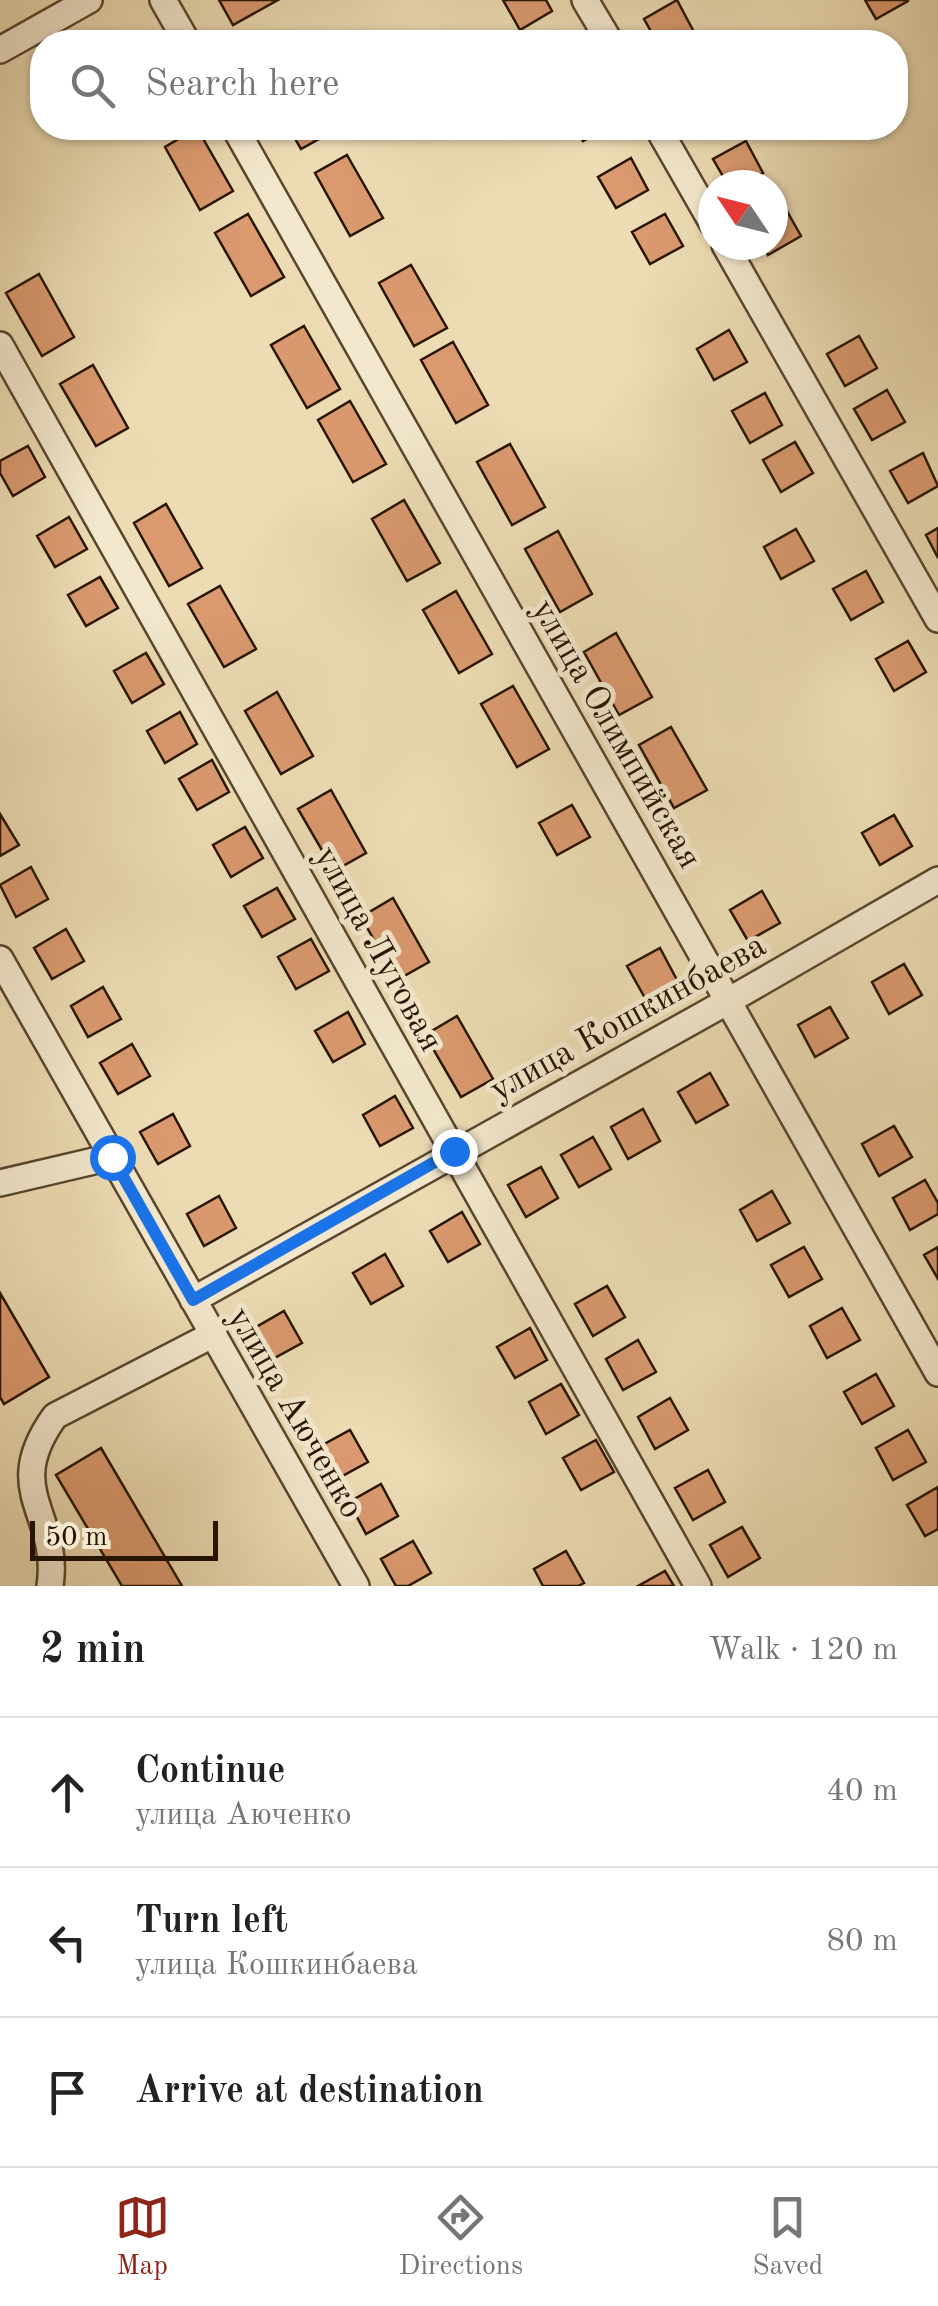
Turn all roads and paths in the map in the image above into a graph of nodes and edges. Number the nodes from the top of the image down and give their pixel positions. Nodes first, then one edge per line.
1 (89, 0) edge
2 (162, 0) edge
3 (586, 0) edge
4 (36, 30) edge
5 (179, 30) edge
6 (603, 30) edge
7 (30, 33) edge
8 (0, 50) edge
9 (242, 140) edge
10 (665, 140) edge
11 (698, 198) edge
12 (734, 260) edge
13 (0, 345) edge
14 (938, 619) edge
15 (938, 880) edge
16 (0, 959) edge
17 (730, 1000) junction
18 (454, 1151) junction
19 (112, 1157) junction
20 (0, 1183) edge
21 (193, 1300) junction
22 (214, 1334) junction
23 (938, 1374) edge
24 (50, 1586) edge
25 (356, 1586) edge
26 (698, 1586) edge

1 - 4 street
2 - 5 street
3 - 6 street
7 - 8 street
9 - 17 street, улица Олимпийская
10 - 11 street
12 - 14 street
13 - 18 street, улица Луговая
15 - 17 street, улица Кошкинбаева
16 - 19 street, улица Аюченко
17 - 18 street, улица Кошкинбаева
17 - 23 street, улица Олимпийская
18 - 21 street, улица Кошкинбаева
18 - 26 street, улица Луговая
19 - 20 street
19 - 21 street, улица Аюченко
21 - 22 street, улица Аюченко
22 - 24 street
22 - 25 street, улица Аюченко

